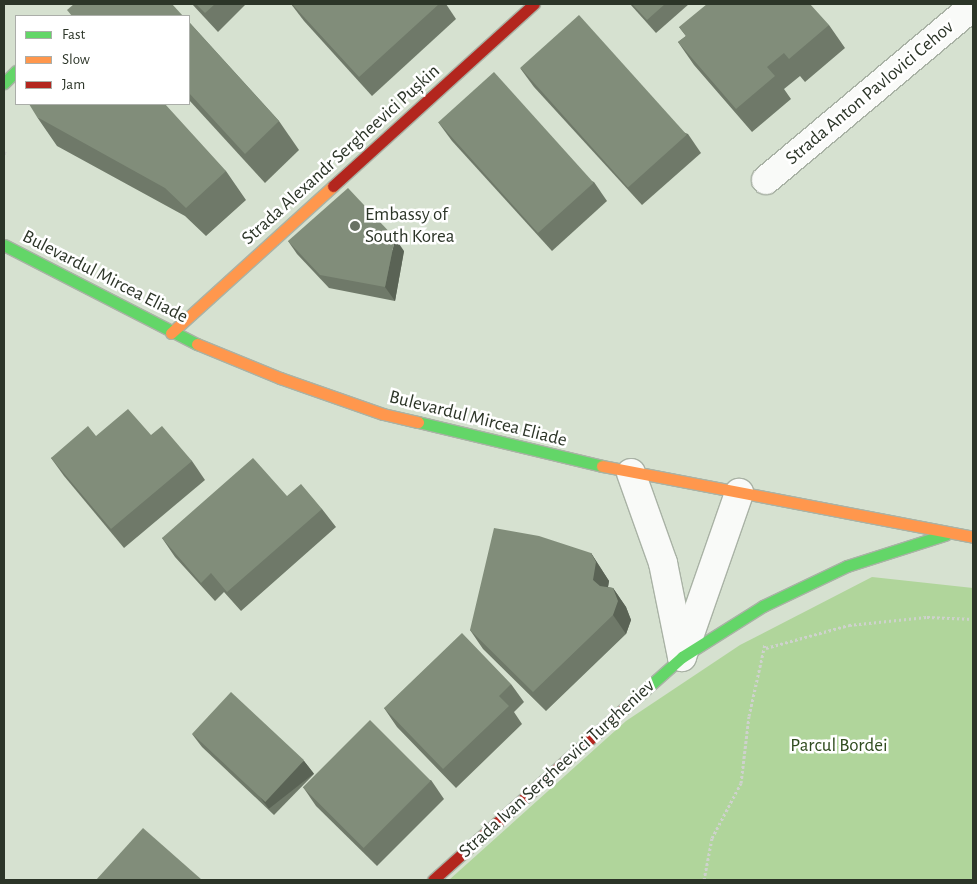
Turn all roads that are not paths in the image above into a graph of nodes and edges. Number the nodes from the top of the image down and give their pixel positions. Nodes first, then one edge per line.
1 (534, 4) edge
2 (973, 6) edge
3 (15, 72) edge
4 (4, 83) edge
5 (766, 180) dead end
6 (4, 245) edge
7 (171, 333) junction
8 (631, 473) junction
9 (739, 493) junction
10 (950, 534) junction
11 (973, 537) edge
12 (682, 657) junction
13 (433, 880) edge

1 - 7 street, Strada Alexandr Sergheevici Pușkin
2 - 5 street, Strada Anton Pavlovici Cehov
3 - 4 street
6 - 7 street, Bulevardul Mircea Eliade
7 - 8 street, Bulevardul Mircea Eliade
8 - 9 street, Bulevardul Mircea Eliade
8 - 12 street
9 - 10 street, Bulevardul Mircea Eliade
9 - 12 street, Strada Ivan Sergheevici Turgheniev
10 - 11 street, Bulevardul Mircea Eliade
10 - 12 street, Strada Ivan Sergheevici Turgheniev
12 - 13 street, Strada Ivan Sergheevici Turgheniev

